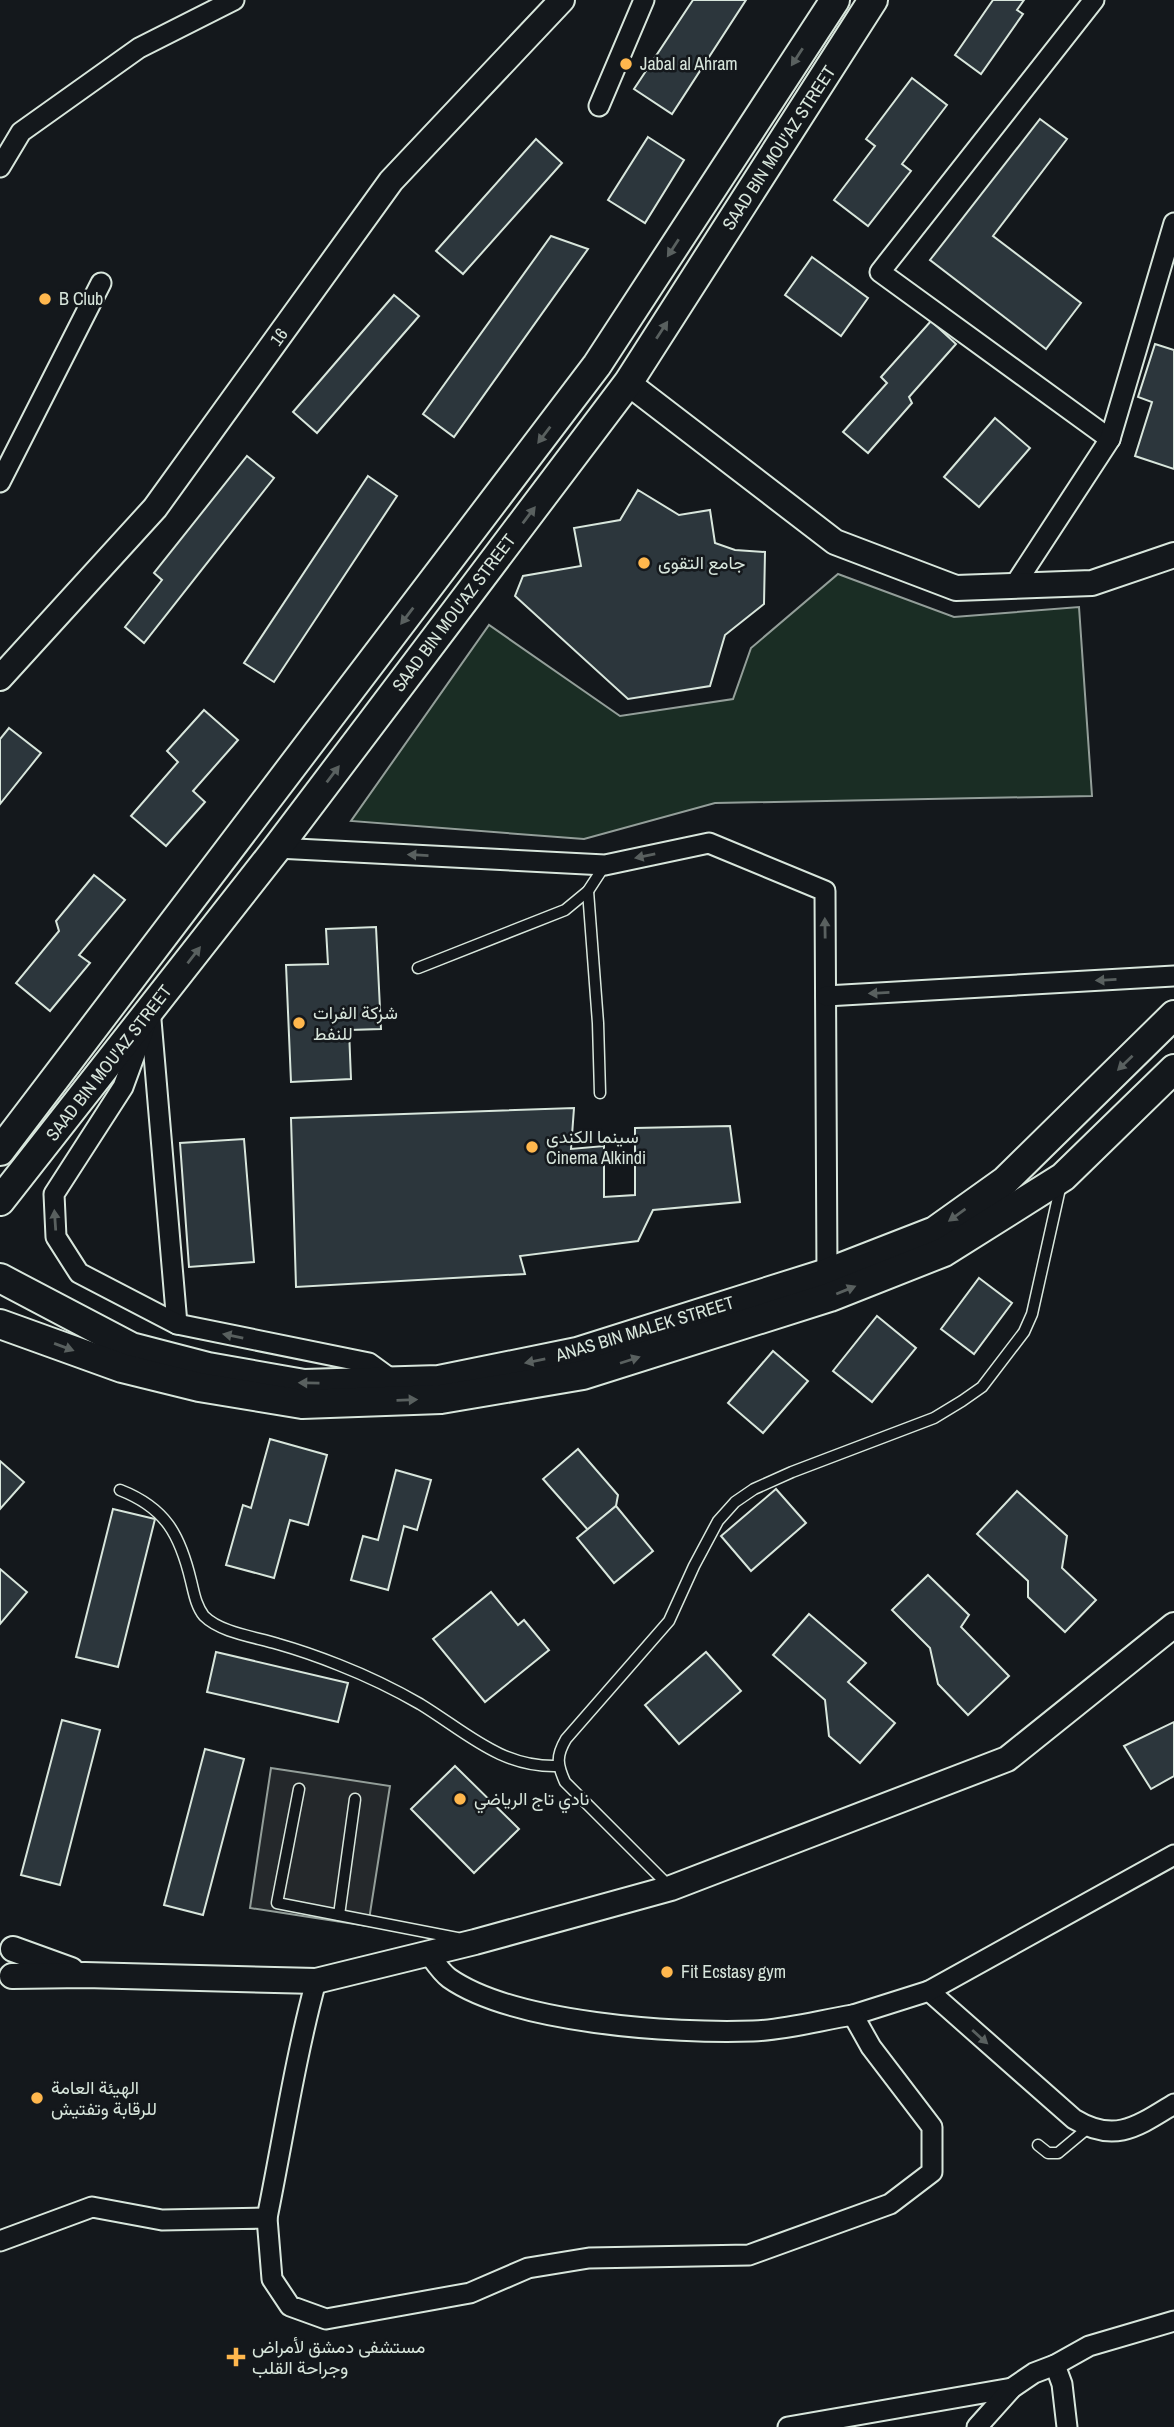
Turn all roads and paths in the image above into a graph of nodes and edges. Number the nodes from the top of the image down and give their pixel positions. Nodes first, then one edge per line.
1 (234, 0) edge
2 (562, 0) edge
3 (644, 0) edge
4 (835, 0) edge
5 (873, 0) edge
6 (1094, 0) edge
7 (599, 106) dead end
8 (0, 167) edge
9 (1174, 223) edge
10 (101, 283) dead end
11 (628, 383) junction
12 (1110, 439) junction
13 (0, 482) edge
14 (1174, 555) edge
15 (1014, 586) junction
16 (0, 678) edge
17 (277, 848) junction
18 (606, 865) junction
19 (587, 891) junction
20 (418, 968) dead end
21 (1174, 976) edge
22 (826, 996) junction
23 (150, 1012) junction
24 (1174, 1015) edge
25 (1174, 1069) edge
26 (600, 1093) dead end
27 (38, 1103) junction
28 (0, 1128) edge
29 (0, 1151) edge
30 (1063, 1177) junction
31 (0, 1201) edge
32 (827, 1273) junction
33 (1, 1279) edge
34 (0, 1324) edge
35 (177, 1324) junction
36 (391, 1379) junction
37 (120, 1490) dead end
38 (1174, 1625) edge
39 (558, 1766) junction
40 (299, 1790) dead end
41 (355, 1800) dead end
42 (1174, 1855) edge
43 (671, 1888) junction
44 (340, 1915) junction
45 (475, 1942) junction
46 (6, 1944) edge
47 (428, 1953) junction
48 (85, 1975) junction
49 (6, 1981) edge
50 (316, 1981) junction
51 (929, 1991) junction
52 (853, 2015) junction
53 (1174, 2104) edge
54 (1088, 2128) junction
55 (1038, 2145) dead end
56 (267, 2218) junction
57 (0, 2241) edge
58 (1174, 2321) edge
59 (1055, 2365) junction
60 (1012, 2388) junction
61 (788, 2427) edge
62 (977, 2427) edge
63 (1067, 2427) edge

1 - 8 street
2 - 16 street, 16
3 - 7 street
4 -> 27 main road, SAAD BIN MOU'AZ STREET
11 -> 5 main road, SAAD BIN MOU'AZ STREET
6 - 12 street
9 - 12 street
10 - 13 street
11 - 15 street
17 -> 11 main road, SAAD BIN MOU'AZ STREET
12 - 15 street
14 - 15 street
18 -> 17 street
23 -> 17 main road, SAAD BIN MOU'AZ STREET
18 - 19 lane
22 -> 18 street
19 - 20 lane
19 - 26 lane
21 -> 22 street
22 - 32 street
23 - 31 main road, SAAD BIN MOU'AZ STREET
23 - 35 street
35 -> 23 street
24 -> 32 main road, ANAS BIN MALEK STREET
25 - 30 main road, ANAS BIN MALEK STREET
27 - 28 street
27 - 29 main road, SAAD BIN MOU'AZ STREET
34 -> 30 main road, ANAS BIN MALEK STREET
30 - 39 lane
32 -> 36 main road, ANAS BIN MALEK STREET
36 -> 33 main road, ANAS BIN MALEK STREET
36 -> 35 street
37 - 39 lane
38 - 43 street
39 - 43 lane
40 - 44 lane
41 - 44 lane
42 - 51 street
43 - 45 street
44 - 45 lane
45 - 47 street
46 - 48 street
46 - 49 street
47 - 50 street
47 - 52 street
48 - 49 street
48 - 50 street
50 - 56 street
51 - 52 street
51 -> 54 street
52 - 56 street
53 - 54 street
54 - 55 lane
56 - 57 street
58 - 59 street
59 - 60 street
59 - 63 street
60 - 61 street
60 - 62 street

